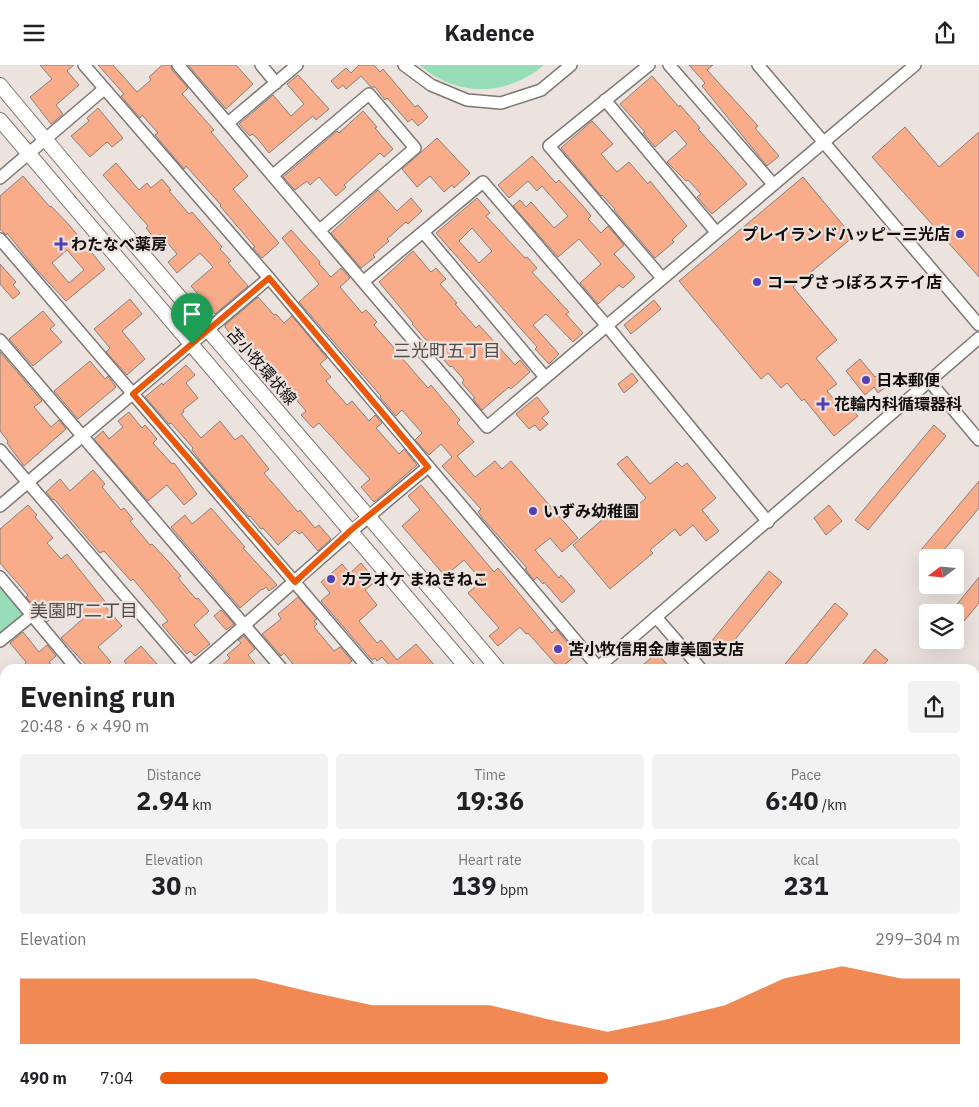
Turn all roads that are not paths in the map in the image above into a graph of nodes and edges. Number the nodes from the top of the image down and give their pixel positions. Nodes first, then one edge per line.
1 (84, 65) edge
2 (178, 65) edge
3 (261, 65) edge
4 (298, 65) edge
5 (404, 65) edge
6 (571, 65) edge
7 (649, 65) edge
8 (670, 65) edge
9 (758, 65) edge
10 (915, 65) edge
11 (276, 83) junction
12 (0, 85) edge
13 (104, 89) junction
14 (605, 100) junction
15 (0, 120) edge
16 (228, 123) junction
17 (45, 138) junction
18 (823, 142) junction
19 (29, 153) junction
20 (273, 175) junction
21 (0, 178) edge
22 (773, 184) junction
23 (320, 230) junction
24 (423, 232) junction
25 (716, 232) junction
26 (0, 239) edge
27 (269, 278) junction
28 (662, 278) junction
29 (364, 281) junction
30 (979, 325) edge
31 (607, 326) junction
32 (207, 330) junction
33 (979, 339) edge
34 (0, 340) edge
35 (192, 344) junction
36 (545, 377) junction
37 (930, 382) junction
38 (133, 394) junction
39 (81, 436) junction
40 (979, 440) edge
41 (0, 450) edge
42 (428, 467) junction
43 (28, 483) junction
44 (0, 506) edge
45 (368, 515) junction
46 (768, 521) junction
47 (351, 530) junction
48 (0, 577) edge
49 (295, 582) junction
50 (32, 615) junction
51 (656, 617) junction
52 (245, 625) junction
53 (0, 641) edge
54 (73, 664) edge
55 (184, 664) edge
56 (200, 664) edge
57 (278, 664) edge
58 (365, 664) edge
59 (464, 664) edge
60 (494, 664) edge
61 (598, 664) edge
62 (604, 664) edge
63 (697, 664) edge

1 - 13 street
2 - 16 street
3 - 11 street
4 - 11 street
5 - 6 street
7 - 14 street
8 - 22 street
9 - 18 street
10 - 18 street
11 - 16 street
12 - 17 main road, 苫小牧環状線
13 - 17 street
13 - 27 street
14 - 25 street
14 - 28 street
15 - 19 main road
16 - 20 street
17 - 19 street
17 - 32 main road, 苫小牧環状線
18 - 22 street
18 - 30 street
19 - 21 street
19 - 35 main road
20 - 23 street
20 - 23 street
22 - 25 street
23 - 29 street
24 - 29 street
24 - 31 street
24 - 36 street
25 - 28 street
26 - 38 street
27 - 32 street
27 - 42 street
28 - 31 street
29 - 36 street
31 - 36 street
31 - 46 street
32 - 35 street
32 - 45 main road, 苫小牧環状線
33 - 37 street
34 - 39 street
35 - 38 street
35 - 47 main road
37 - 40 street
37 - 46 street
38 - 39 street
38 - 49 street
39 - 43 street
39 - 52 street
41 - 43 street
42 - 45 street
42 - 61 street
43 - 44 street
43 - 55 street
45 - 47 street
45 - 60 main road, 苫小牧環状線
46 - 51 street
47 - 49 street
47 - 59 main road
48 - 50 street
49 - 52 street
49 - 58 street
50 - 53 street
50 - 54 street
51 - 62 street
51 - 63 street
52 - 56 street
52 - 57 street

